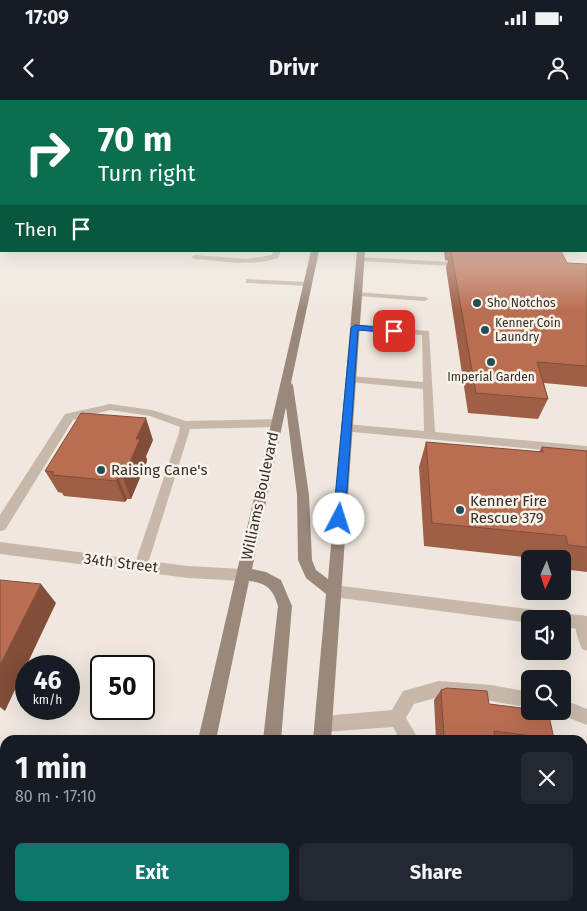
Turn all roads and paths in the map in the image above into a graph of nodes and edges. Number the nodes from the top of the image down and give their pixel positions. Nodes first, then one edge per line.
1 (277, 252) edge
2 (314, 252) edge
3 (361, 255) edge
4 (195, 257) dead end
5 (451, 264) edge
6 (249, 281) dead end
7 (308, 284) junction
8 (358, 294) junction
9 (425, 299) dead end
10 (355, 328) junction
11 (287, 375) junction
12 (350, 379) junction
13 (428, 386) junction
14 (276, 423) junction
15 (185, 425) junction
16 (346, 428) junction
17 (430, 436) junction
18 (587, 450) edge
19 (0, 526) edge
20 (0, 548) edge
21 (141, 566) junction
22 (243, 575) junction
23 (333, 591) junction
24 (521, 615) edge
25 (571, 621) edge
26 (584, 623) edge
27 (587, 644) edge
28 (521, 698) edge
29 (571, 711) edge
30 (587, 717) edge
31 (397, 718) junction
32 (323, 732) edge
33 (208, 735) edge
34 (272, 735) edge
35 (407, 735) edge

1 - 4 street
2 - 7 main road, Williams Boulevard
3 - 5 street
3 - 8 main road
6 - 7 street
7 - 11 main road, Williams Boulevard
8 - 9 street
8 - 10 main road
10 - 12 main road
10 - 13 street
11 - 14 main road, Williams Boulevard
11 - 23 main road
12 - 13 street
12 - 16 main road
13 - 17 street
14 - 15 street
14 - 22 main road, Williams Boulevard
15 - 19 street
15 - 21 street
16 - 17 street
16 - 23 main road
17 - 18 street
20 - 21 street, 34th Street
21 - 22 street, 34th Street
22 - 33 main road, Williams Boulevard
22 - 34 main road
23 - 24 street
23 - 32 main road
25 - 26 street
26 - 27 street
28 - 31 street
29 - 30 street
31 - 32 street
31 - 35 street

